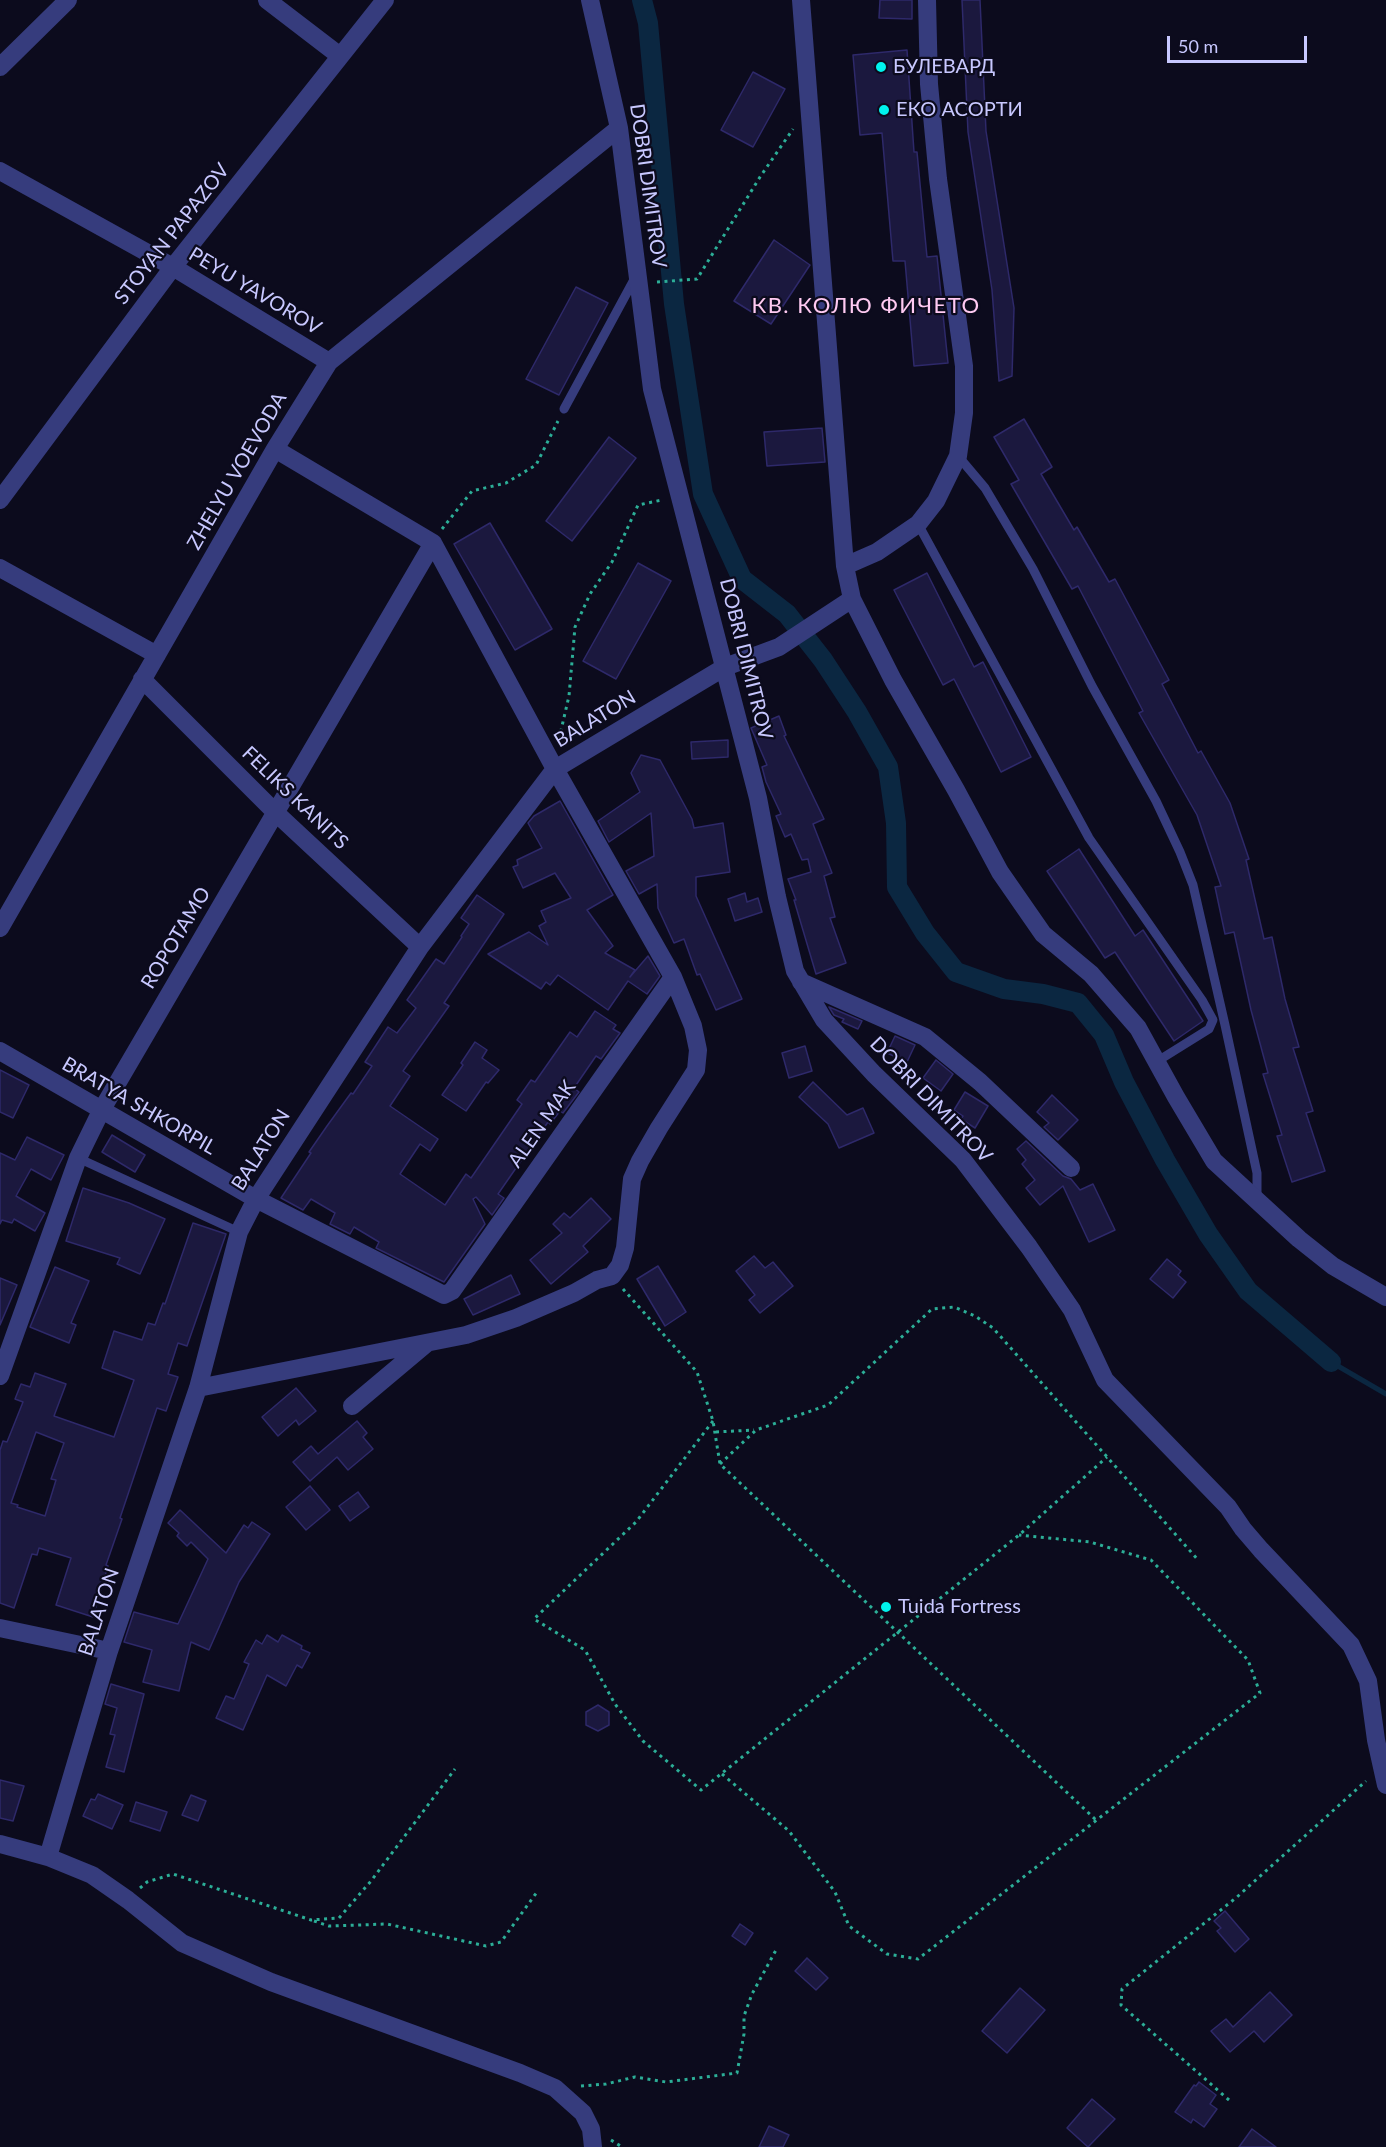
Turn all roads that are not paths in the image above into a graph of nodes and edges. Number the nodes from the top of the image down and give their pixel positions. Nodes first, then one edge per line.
1 (68, 0) edge
2 (267, 0) edge
3 (385, 0) edge
4 (590, 0) edge
5 (801, 0) edge
6 (927, 0) edge
7 (340, 56) junction
8 (0, 67) edge
9 (619, 128) junction
10 (0, 171) edge
11 (173, 267) junction
12 (645, 277) junction
13 (329, 362) junction
14 (564, 409) road end
15 (275, 449) junction
16 (958, 456) junction
17 (0, 500) edge
18 (918, 524) junction
19 (433, 543) junction
20 (845, 566) junction
21 (0, 567) edge
22 (852, 599) junction
23 (157, 655) junction
24 (725, 667) junction
25 (142, 679) junction
26 (555, 769) junction
27 (276, 813) junction
28 (0, 928) edge
29 (420, 946) junction
30 (673, 977) junction
31 (801, 982) junction
32 (0, 1050) edge
33 (1156, 1062) junction
34 (101, 1111) junction
35 (78, 1158) junction
36 (1071, 1168) dead end
37 (256, 1199) junction
38 (1257, 1202) junction
39 (239, 1232) junction
40 (447, 1294) joint
41 (1386, 1297) edge
42 (429, 1342) junction
43 (0, 1376) edge
44 (198, 1388) junction
45 (352, 1406) dead end
46 (0, 1628) edge
47 (110, 1651) junction
48 (1384, 1776) edge
49 (0, 1844) edge
50 (48, 1857) junction
51 (593, 2147) edge

1 - 8 street
2 - 7 street
3 - 7 street, STOYAN PAPAZOV
4 - 9 street, DOBRI DIMITROV
5 - 20 street
6 - 16 street
7 - 11 street, STOYAN PAPAZOV
9 - 12 street, DOBRI DIMITROV
9 - 13 street, ZHELYU VOEVODA
10 - 11 street, PEYU YAVOROV
11 - 13 street, PEYU YAVOROV
11 - 17 street, STOYAN PAPAZOV
12 - 14 lane
12 - 24 street, DOBRI DIMITROV
13 - 15 street, ZHELYU VOEVODA
15 - 19 street
15 - 23 street, ZHELYU VOEVODA
16 - 18 street
16 - 38 lane
18 - 20 street
18 - 33 lane
19 - 26 street
19 - 27 street, ROPOTAMO
20 - 22 street
21 - 23 street
22 - 24 street, BALATON
22 - 33 street
23 - 25 street, ZHELYU VOEVODA
24 - 26 street, BALATON
24 - 31 street, DOBRI DIMITROV
25 - 27 street, FELIKS KANITS
25 - 28 street, ZHELYU VOEVODA
26 - 29 street, BALATON
26 - 30 street
27 - 29 street, FELIKS KANITS
27 - 34 street, ROPOTAMO
29 - 37 street, BALATON
30 - 40 street, ALEN MAK
30 - 42 street
31 - 36 street
31 - 48 street, DOBRI DIMITROV
32 - 34 street, BRATYA SHKORPIL
33 - 38 street
34 - 35 street, ROPOTAMO
34 - 37 street, BRATYA SHKORPIL
35 - 39 lane
35 - 43 street, ROPOTAMO
37 - 39 street, BALATON
37 - 40 street, BRATYA SHKORPIL
38 - 41 street
39 - 44 street, BALATON
42 - 44 street
42 - 45 street
44 - 47 street, BALATON
46 - 47 street
47 - 50 street, BALATON
49 - 50 street
50 - 51 street

